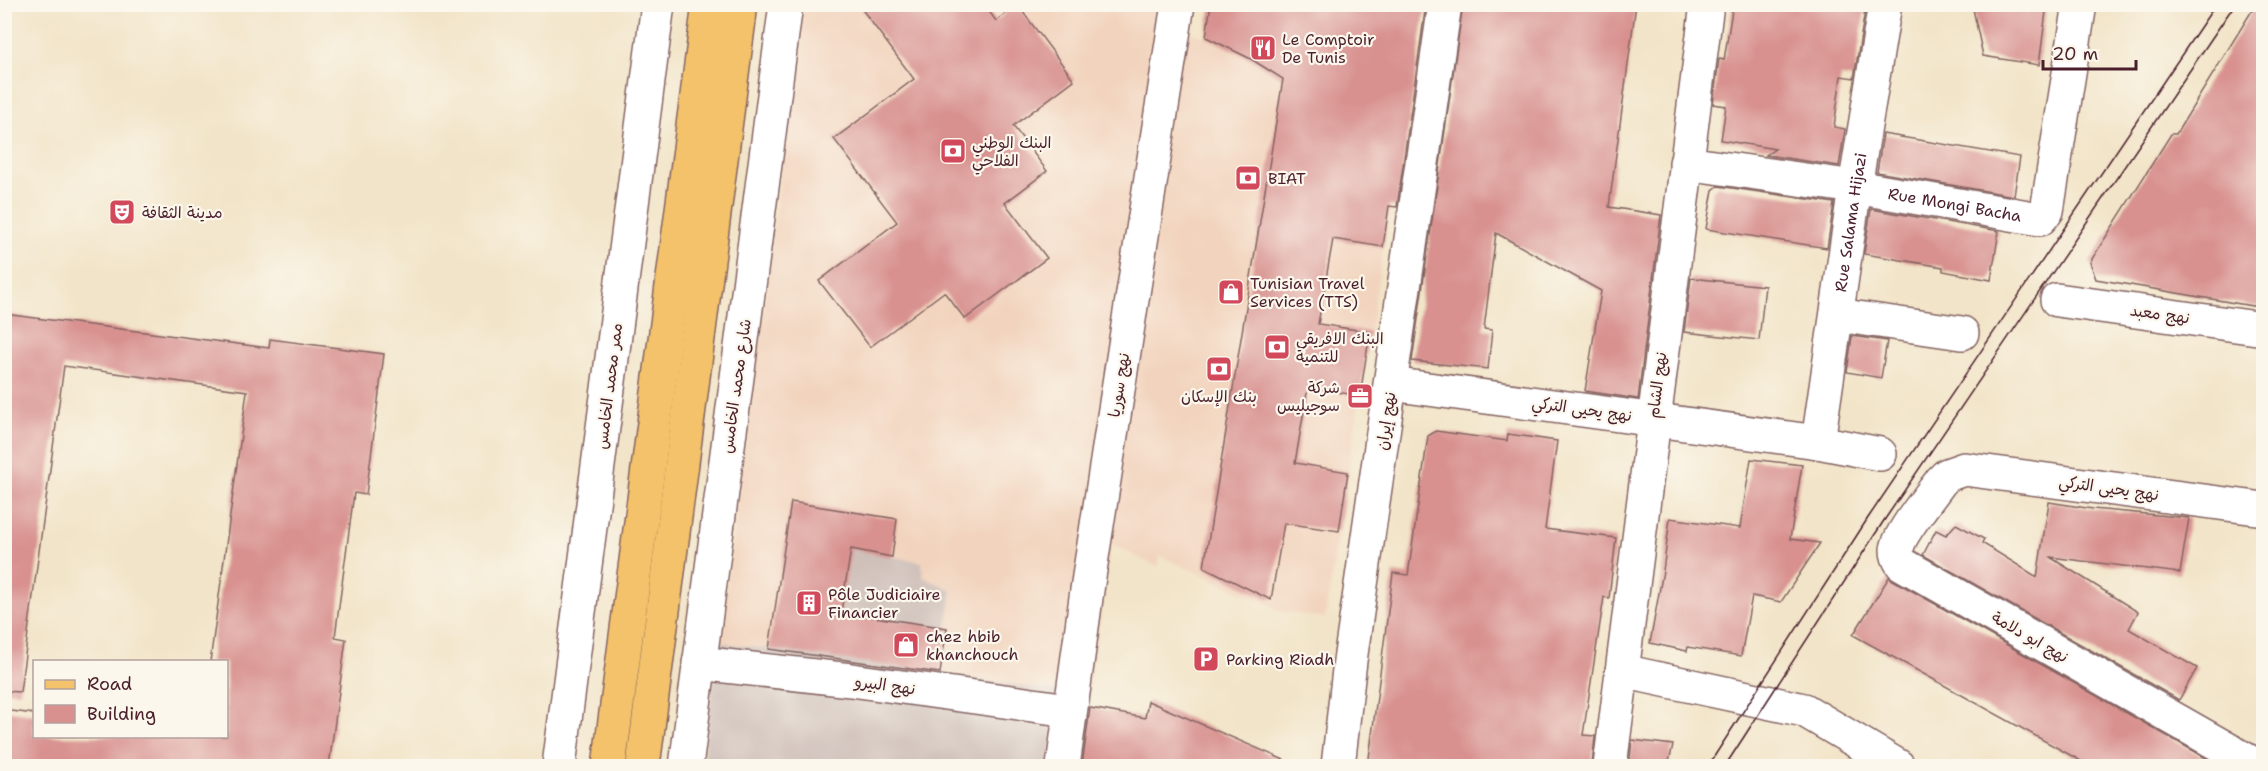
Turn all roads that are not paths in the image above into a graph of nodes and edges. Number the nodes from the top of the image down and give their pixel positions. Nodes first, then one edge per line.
1 (658, 4) edge
2 (709, 4) edge
3 (741, 4) edge
4 (786, 4) edge
5 (1178, 4) edge
6 (1445, 4) edge
7 (1707, 4) edge
8 (1885, 4) edge
9 (2080, 4) edge
10 (1686, 163) junction
11 (1855, 187) junction
12 (2057, 300) dead end
13 (1837, 315) junction
14 (2264, 329) edge
15 (1962, 333) dead end
16 (1391, 384) junction
17 (1653, 419) junction
18 (1818, 442) junction
19 (1880, 454) dead end
20 (1954, 471) joint
21 (2264, 509) edge
22 (699, 663) junction
23 (1622, 671) junction
24 (1069, 710) junction
25 (559, 766) edge
26 (609, 766) edge
27 (643, 766) edge
28 (686, 766) edge
29 (1063, 766) edge
30 (1338, 766) edge
31 (1610, 766) edge
32 (1898, 766) edge
33 (2257, 766) edge

1 - 25 street, ممر محمد الخامس
2 - 26 main road
3 - 27 main road
4 - 22 street, شارع محمد الخامس
5 - 24 street, نهج سوريا
6 - 16 street, نهج إيران
7 - 10 street, نهج الشام
8 - 11 street, Rue Salama Hijazi
9 - 11 street, Rue Mongi Bacha
10 - 11 street, Rue Mongi Bacha
10 - 17 street, نهج الشام
11 - 13 street, Rue Salama Hijazi
12 - 14 street, نهج معبد
13 - 15 street
13 - 18 street, Rue Salama Hijazi
16 - 17 street, نهج يحيى التركي
16 - 30 street, نهج إيران
17 - 18 street, نهج يحيى التركي
17 - 23 street, نهج الشام
18 - 19 street, نهج يحيى التركي
20 - 21 street, نهج يحيى التركي
20 - 33 street, نهج ابو دلامة
22 - 24 street, نهج البيرو
22 - 28 street, شارع محمد الخامس
23 - 31 street, نهج الشام
23 - 32 street
24 - 29 street, نهج سوريا

